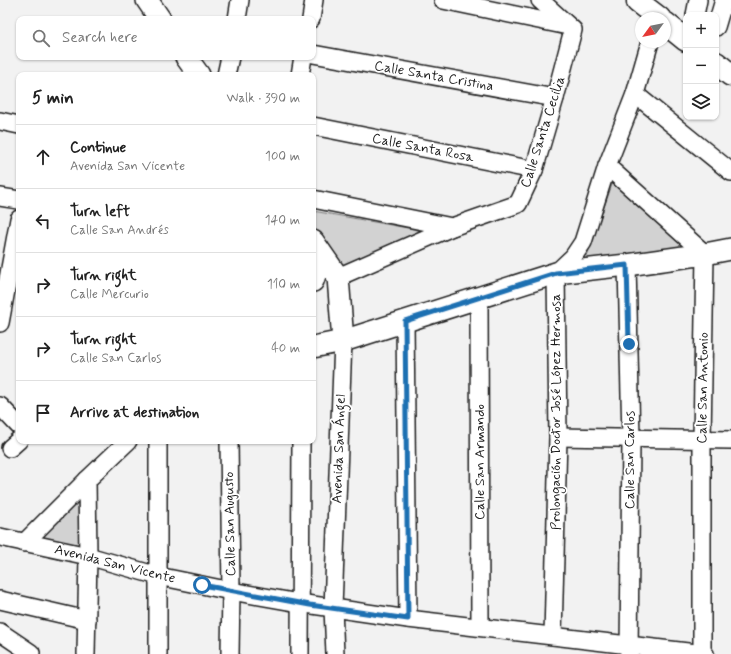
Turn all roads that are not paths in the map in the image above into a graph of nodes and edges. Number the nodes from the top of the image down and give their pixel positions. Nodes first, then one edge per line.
1 (147, 0) edge
2 (240, 0) edge
3 (314, 0) edge
4 (443, 0) edge
5 (540, 0) edge
6 (698, 0) edge
7 (724, 0) edge
8 (637, 1) edge
9 (651, 12) edge
10 (695, 12) edge
11 (158, 16) edge
12 (237, 16) edge
13 (311, 16) edge
14 (719, 17) edge
15 (569, 26) junction
16 (671, 28) edge
17 (683, 38) edge
18 (648, 48) edge
19 (316, 55) edge
20 (188, 60) edge
21 (229, 60) edge
22 (302, 60) edge
23 (719, 65) edge
24 (197, 72) edge
25 (227, 72) edge
26 (300, 72) edge
27 (731, 75) edge
28 (635, 94) junction
29 (555, 98) junction
30 (0, 121) edge
31 (16, 124) edge
32 (316, 127) edge
33 (608, 166) junction
34 (534, 170) junction
35 (731, 172) edge
36 (0, 196) edge
37 (16, 199) edge
38 (316, 200) edge
39 (452, 227) junction
40 (16, 235) edge
41 (316, 246) edge
42 (731, 249) edge
43 (705, 254) junction
44 (627, 265) junction
45 (316, 273) edge
46 (556, 273) junction
47 (338, 277) junction
48 (479, 297) junction
49 (405, 321) junction
50 (0, 323) edge
51 (343, 342) junction
52 (316, 346) edge
53 (0, 406) edge
54 (16, 423) edge
55 (558, 437) junction
56 (631, 439) junction
57 (702, 440) junction
58 (731, 440) edge
59 (125, 444) edge
60 (158, 444) edge
61 (229, 444) edge
62 (301, 444) edge
63 (87, 480) junction
64 (0, 537) edge
65 (24, 543) junction
66 (88, 556) junction
67 (158, 576) junction
68 (231, 591) junction
69 (0, 600) edge
70 (300, 603) junction
71 (333, 608) junction
72 (408, 619) junction
73 (87, 620) junction
74 (480, 628) junction
75 (0, 632) edge
76 (553, 636) junction
77 (629, 650) edge
78 (31, 653) edge
79 (86, 654) edge
80 (158, 654) edge
81 (230, 654) edge
82 (300, 654) edge
83 (335, 654) edge
84 (702, 654) edge
85 (705, 654) edge

1 - 11 street
2 - 12 street
3 - 13 street
4 - 15 street
5 - 15 street
6 - 10 street
7 - 14 street
8 - 9 main road
15 - 29 street, Calle Santa Cecilia
16 - 17 main road
18 - 28 street, Prolongación Doctor José López Hermosa
19 - 29 street, Calle Santa Cristina
20 - 24 street
21 - 25 street
22 - 26 street
23 - 27 main road
28 - 33 street, Prolongación Doctor José López Hermosa
28 - 35 street
29 - 34 street, Calle Santa Cecilia
30 - 31 street
32 - 34 street, Calle Santa Rosa
33 - 43 street
33 - 46 street, Prolongación Doctor José López Hermosa
34 - 39 street, Calle Santa Cecilia
36 - 37 street
38 - 39 street
39 - 47 street, Calle Santa Cecilia
40 - 50 street
41 - 45 street
41 - 47 street
42 - 43 street
43 - 44 street
43 - 57 street, Calle San Antonio
44 - 46 street
44 - 56 street, Calle San Carlos
46 - 48 street
46 - 55 street, Prolongación Doctor José López Hermosa
47 - 51 street, Avenida San Ángel
48 - 49 street
48 - 74 street, Calle San Armando
49 - 51 street
49 - 72 street
51 - 52 street
51 - 71 street, Avenida San Ángel
53 - 54 street
55 - 56 street
55 - 76 street, Prolongación Doctor José López Hermosa
56 - 57 street
56 - 77 street, Calle San Carlos
57 - 58 street
57 - 84 street, Calle San Antonio
59 - 63 street
60 - 67 street
61 - 68 street, Calle San Augusto
62 - 70 street
63 - 65 street
63 - 66 street
64 - 65 street, Avenida San Vicente
65 - 66 street, Avenida San Vicente
66 - 67 street, Avenida San Vicente
66 - 73 street
67 - 68 street, Avenida San Vicente
67 - 80 street
68 - 70 street, Avenida San Vicente
68 - 81 street, Calle San Augusto
69 - 73 street
70 - 71 street, Avenida San Vicente
70 - 82 street
71 - 72 street, Avenida San Vicente
71 - 83 street, Avenida San Ángel
72 - 74 street, Avenida San Vicente
73 - 79 street
74 - 76 street, Avenida San Vicente
75 - 78 street
76 - 77 street, Avenida San Vicente
77 - 84 street, Avenida San Vicente
84 - 85 street, Avenida San Vicente

